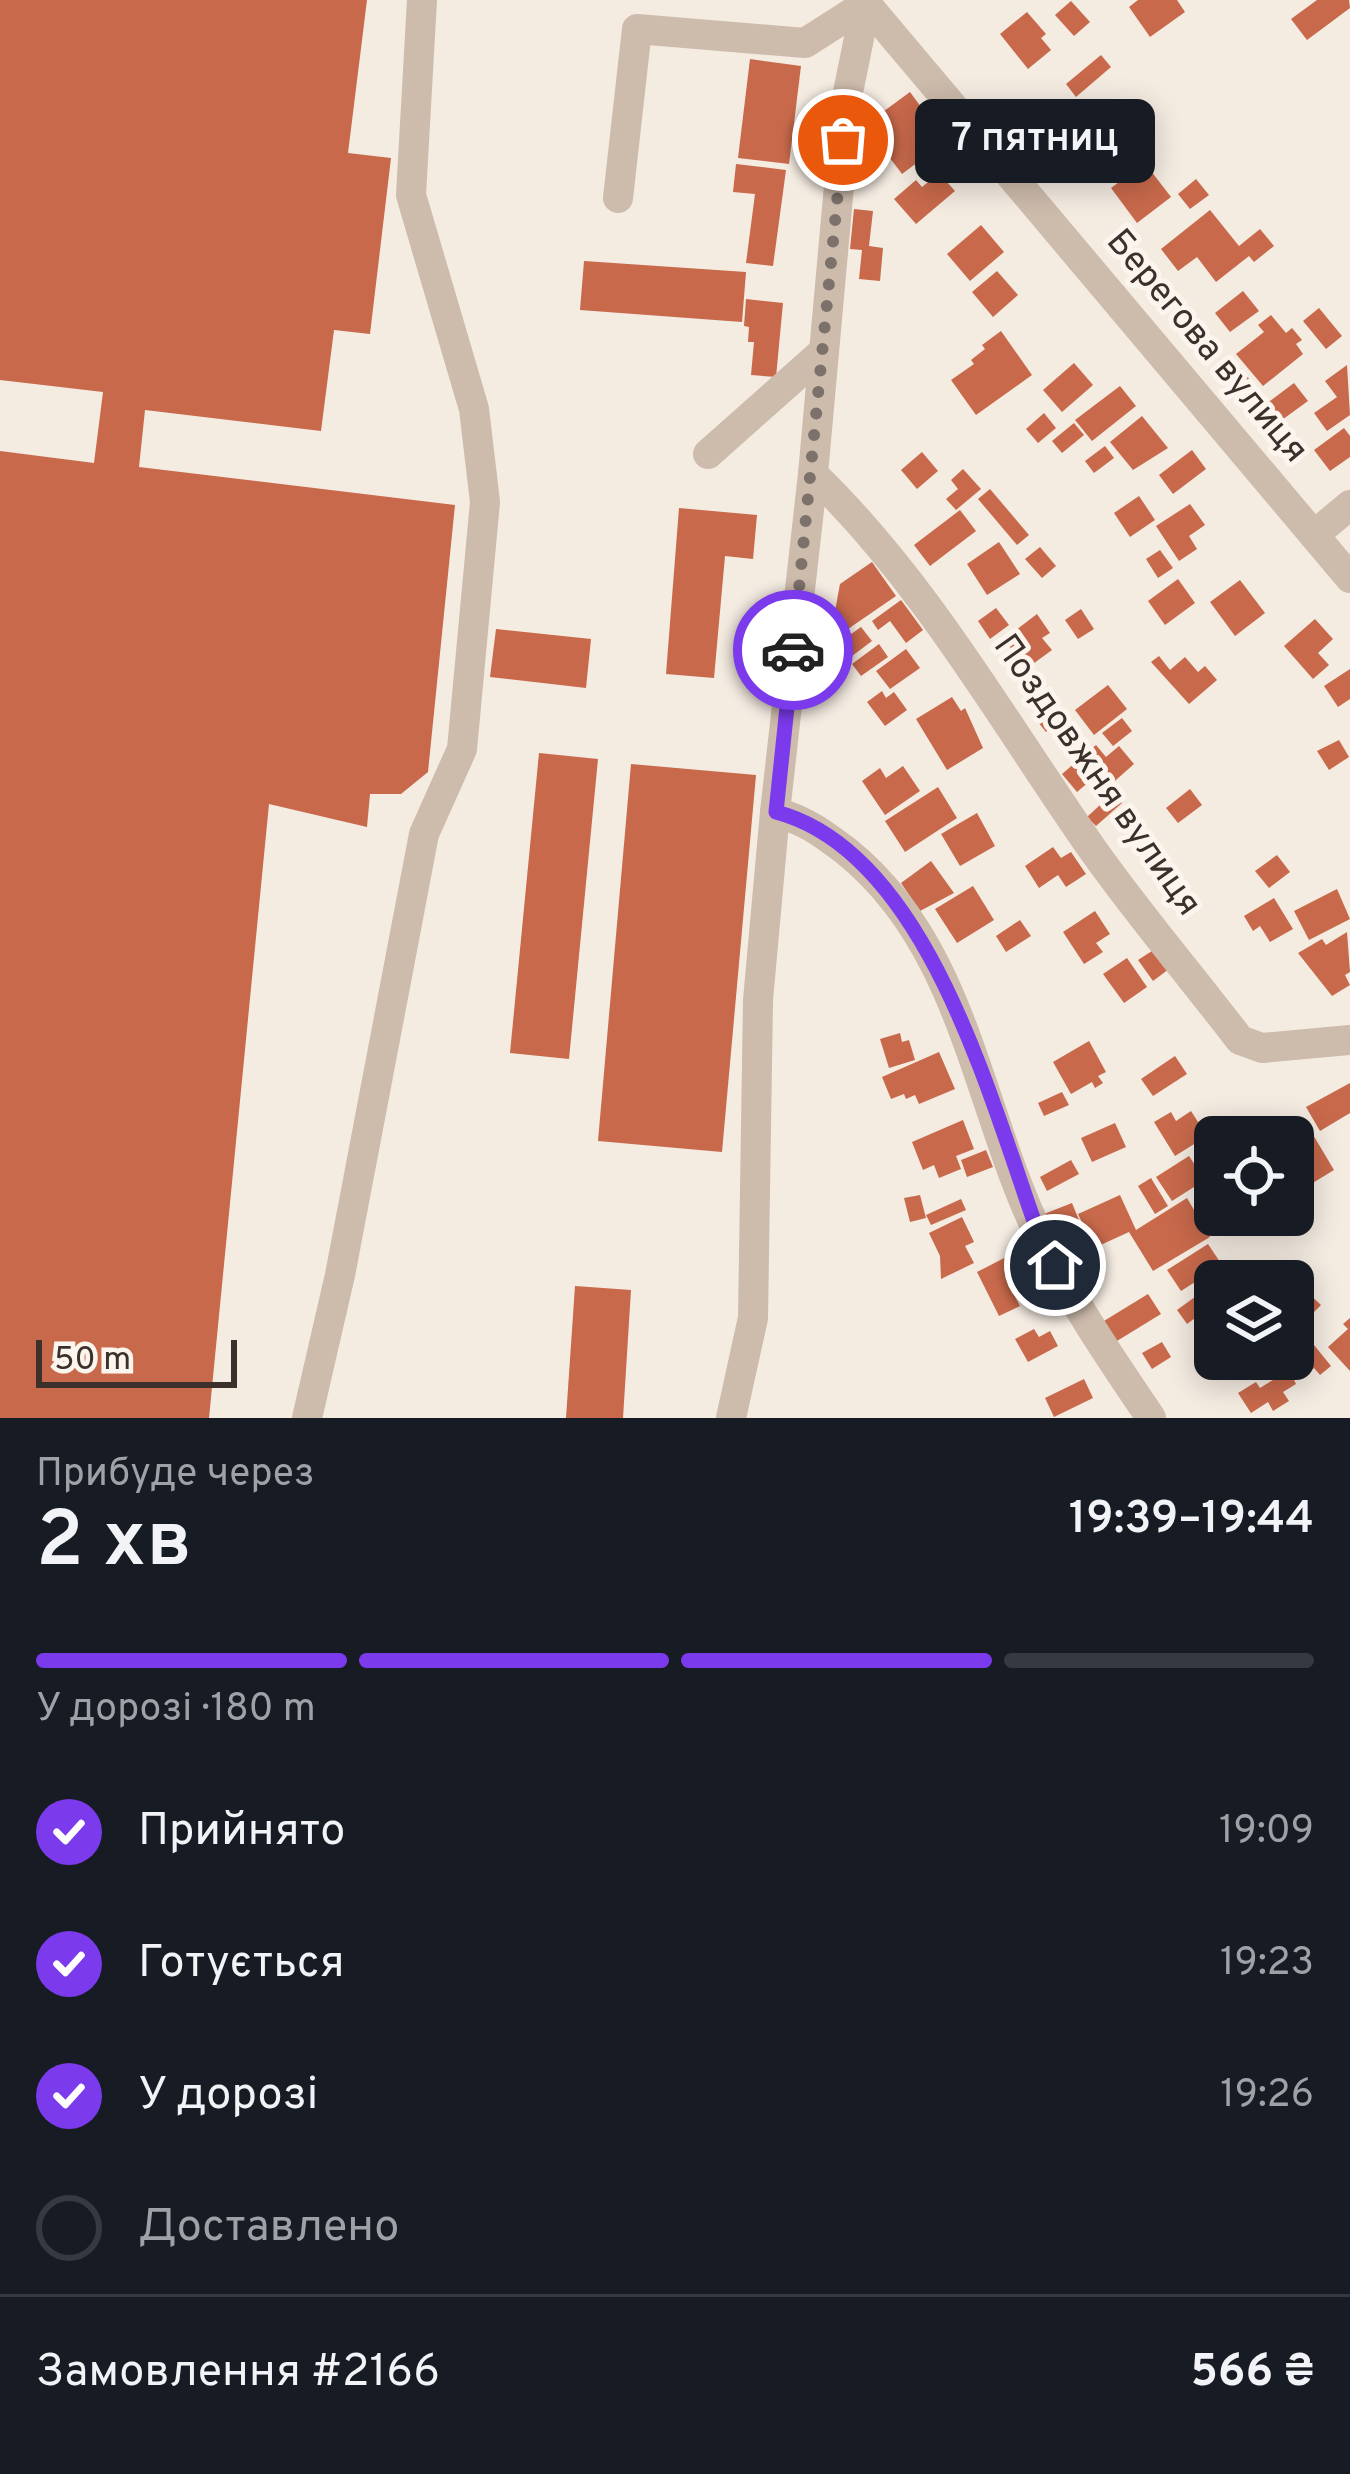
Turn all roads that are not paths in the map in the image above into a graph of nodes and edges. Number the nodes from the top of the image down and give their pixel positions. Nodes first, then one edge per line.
1 (422, 0) edge
2 (865, 2) edge
3 (618, 198) dead end
4 (824, 351) junction
5 (708, 454) dead end
6 (813, 474) junction
7 (1350, 505) edge
8 (1314, 536) junction
9 (1350, 578) edge
10 (776, 812) junction
11 (1350, 1040) edge
12 (308, 1418) edge
13 (731, 1418) edge
14 (1151, 1418) edge

1 - 12 street
2 - 3 street
2 - 4 street
2 - 8 street, Берегова вулиця
4 - 5 street
4 - 6 street
6 - 10 street
6 - 11 street, Поздовжня вулиця
7 - 8 street
8 - 9 street, Берегова вулиця
10 - 13 street
10 - 14 street

